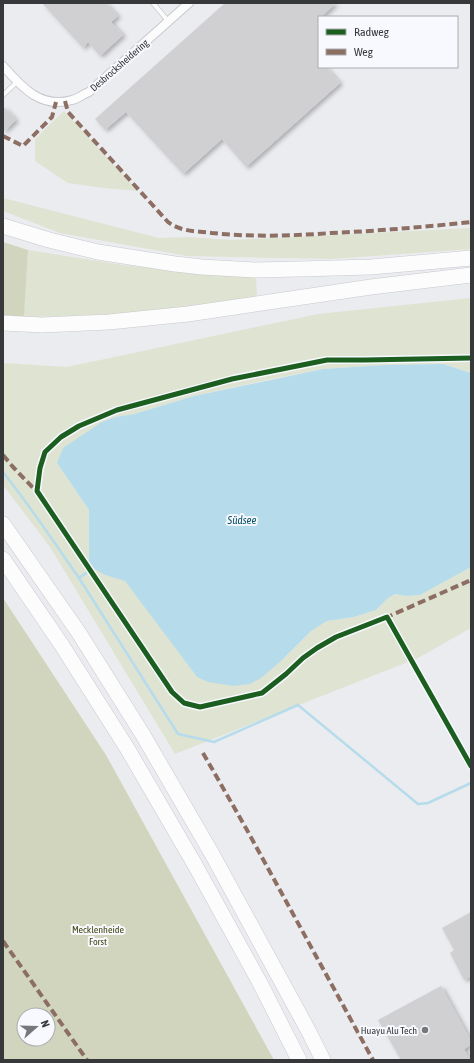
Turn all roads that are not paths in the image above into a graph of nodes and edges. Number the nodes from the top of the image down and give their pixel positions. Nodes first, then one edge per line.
1 (153, 3) edge
2 (189, 3) edge
3 (168, 21) junction
4 (3, 66) edge
5 (17, 82) junction
6 (3, 95) edge
7 (3, 226) edge
8 (471, 258) edge
9 (471, 275) edge
10 (3, 323) edge
11 (3, 524) edge
12 (3, 559) edge
13 (299, 1060) edge
14 (323, 1060) edge

1 - 3 lane
2 - 3 street, Desbrocksheidering
3 - 5 street, Desbrocksheidering
4 - 5 street, Desbrocksheidering
5 - 6 lane
7 - 8 highway
9 - 10 highway
11 - 14 highway
12 - 13 highway

